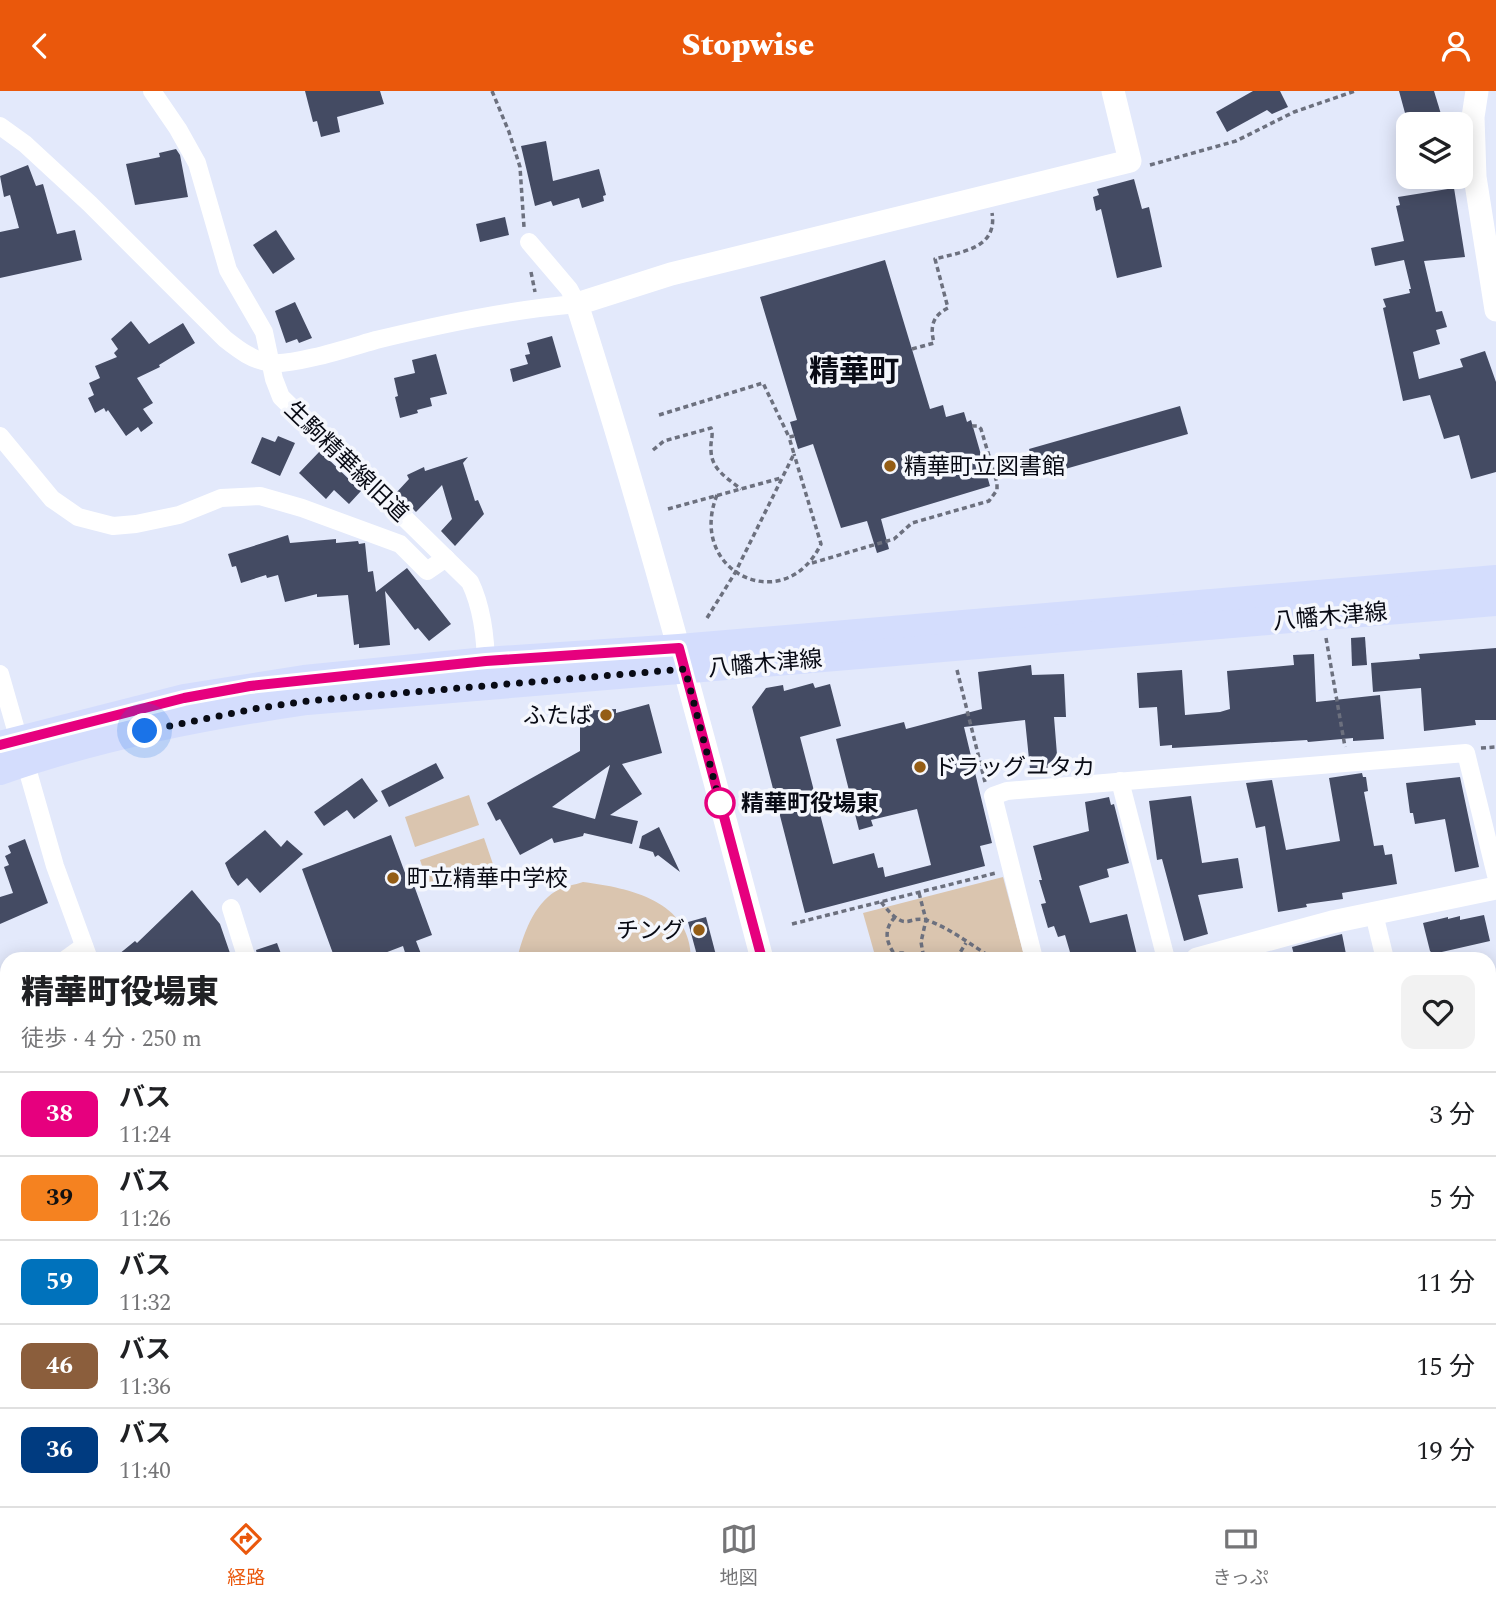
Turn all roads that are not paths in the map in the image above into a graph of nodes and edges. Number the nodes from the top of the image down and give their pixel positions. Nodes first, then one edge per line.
1 (152, 91) edge
2 (1113, 91) edge
3 (1477, 91) edge
4 (0, 126) edge
5 (529, 242) road end
6 (576, 304) junction
7 (1496, 310) edge
8 (272, 363) junction
9 (0, 436) edge
10 (446, 558) junction
11 (1496, 579) edge
12 (1496, 602) edge
13 (682, 659) junction
14 (0, 674) edge
15 (486, 674) junction
16 (11, 754) edge
17 (1120, 781) junction
18 (1496, 875) edge
19 (1496, 888) edge
20 (230, 908) dead end
21 (1374, 914) junction
22 (87, 952) edge
23 (245, 952) edge
24 (760, 952) edge
25 (1032, 952) edge
26 (1164, 952) edge
27 (1222, 952) edge
28 (1383, 952) edge

1 - 8 street, 生駒精華線旧道
2 - 6 street
3 - 7 street
4 - 8 street
5 - 6 street
6 - 8 street
6 - 13 street
8 - 10 street, 生駒精華線旧道
9 - 10 street
10 - 15 street, 生駒精華線旧道
11 - 13 main road, 八幡木津線
12 - 13 main road, 八幡木津線
13 - 15 main road, 八幡木津線
13 - 24 street
14 - 16 street
15 - 16 main road, 八幡木津線
15 - 16 main road, 八幡木津線
16 - 22 street
17 - 18 street
17 - 25 street
17 - 26 street
19 - 21 street
20 - 23 street
21 - 27 street
21 - 28 street

